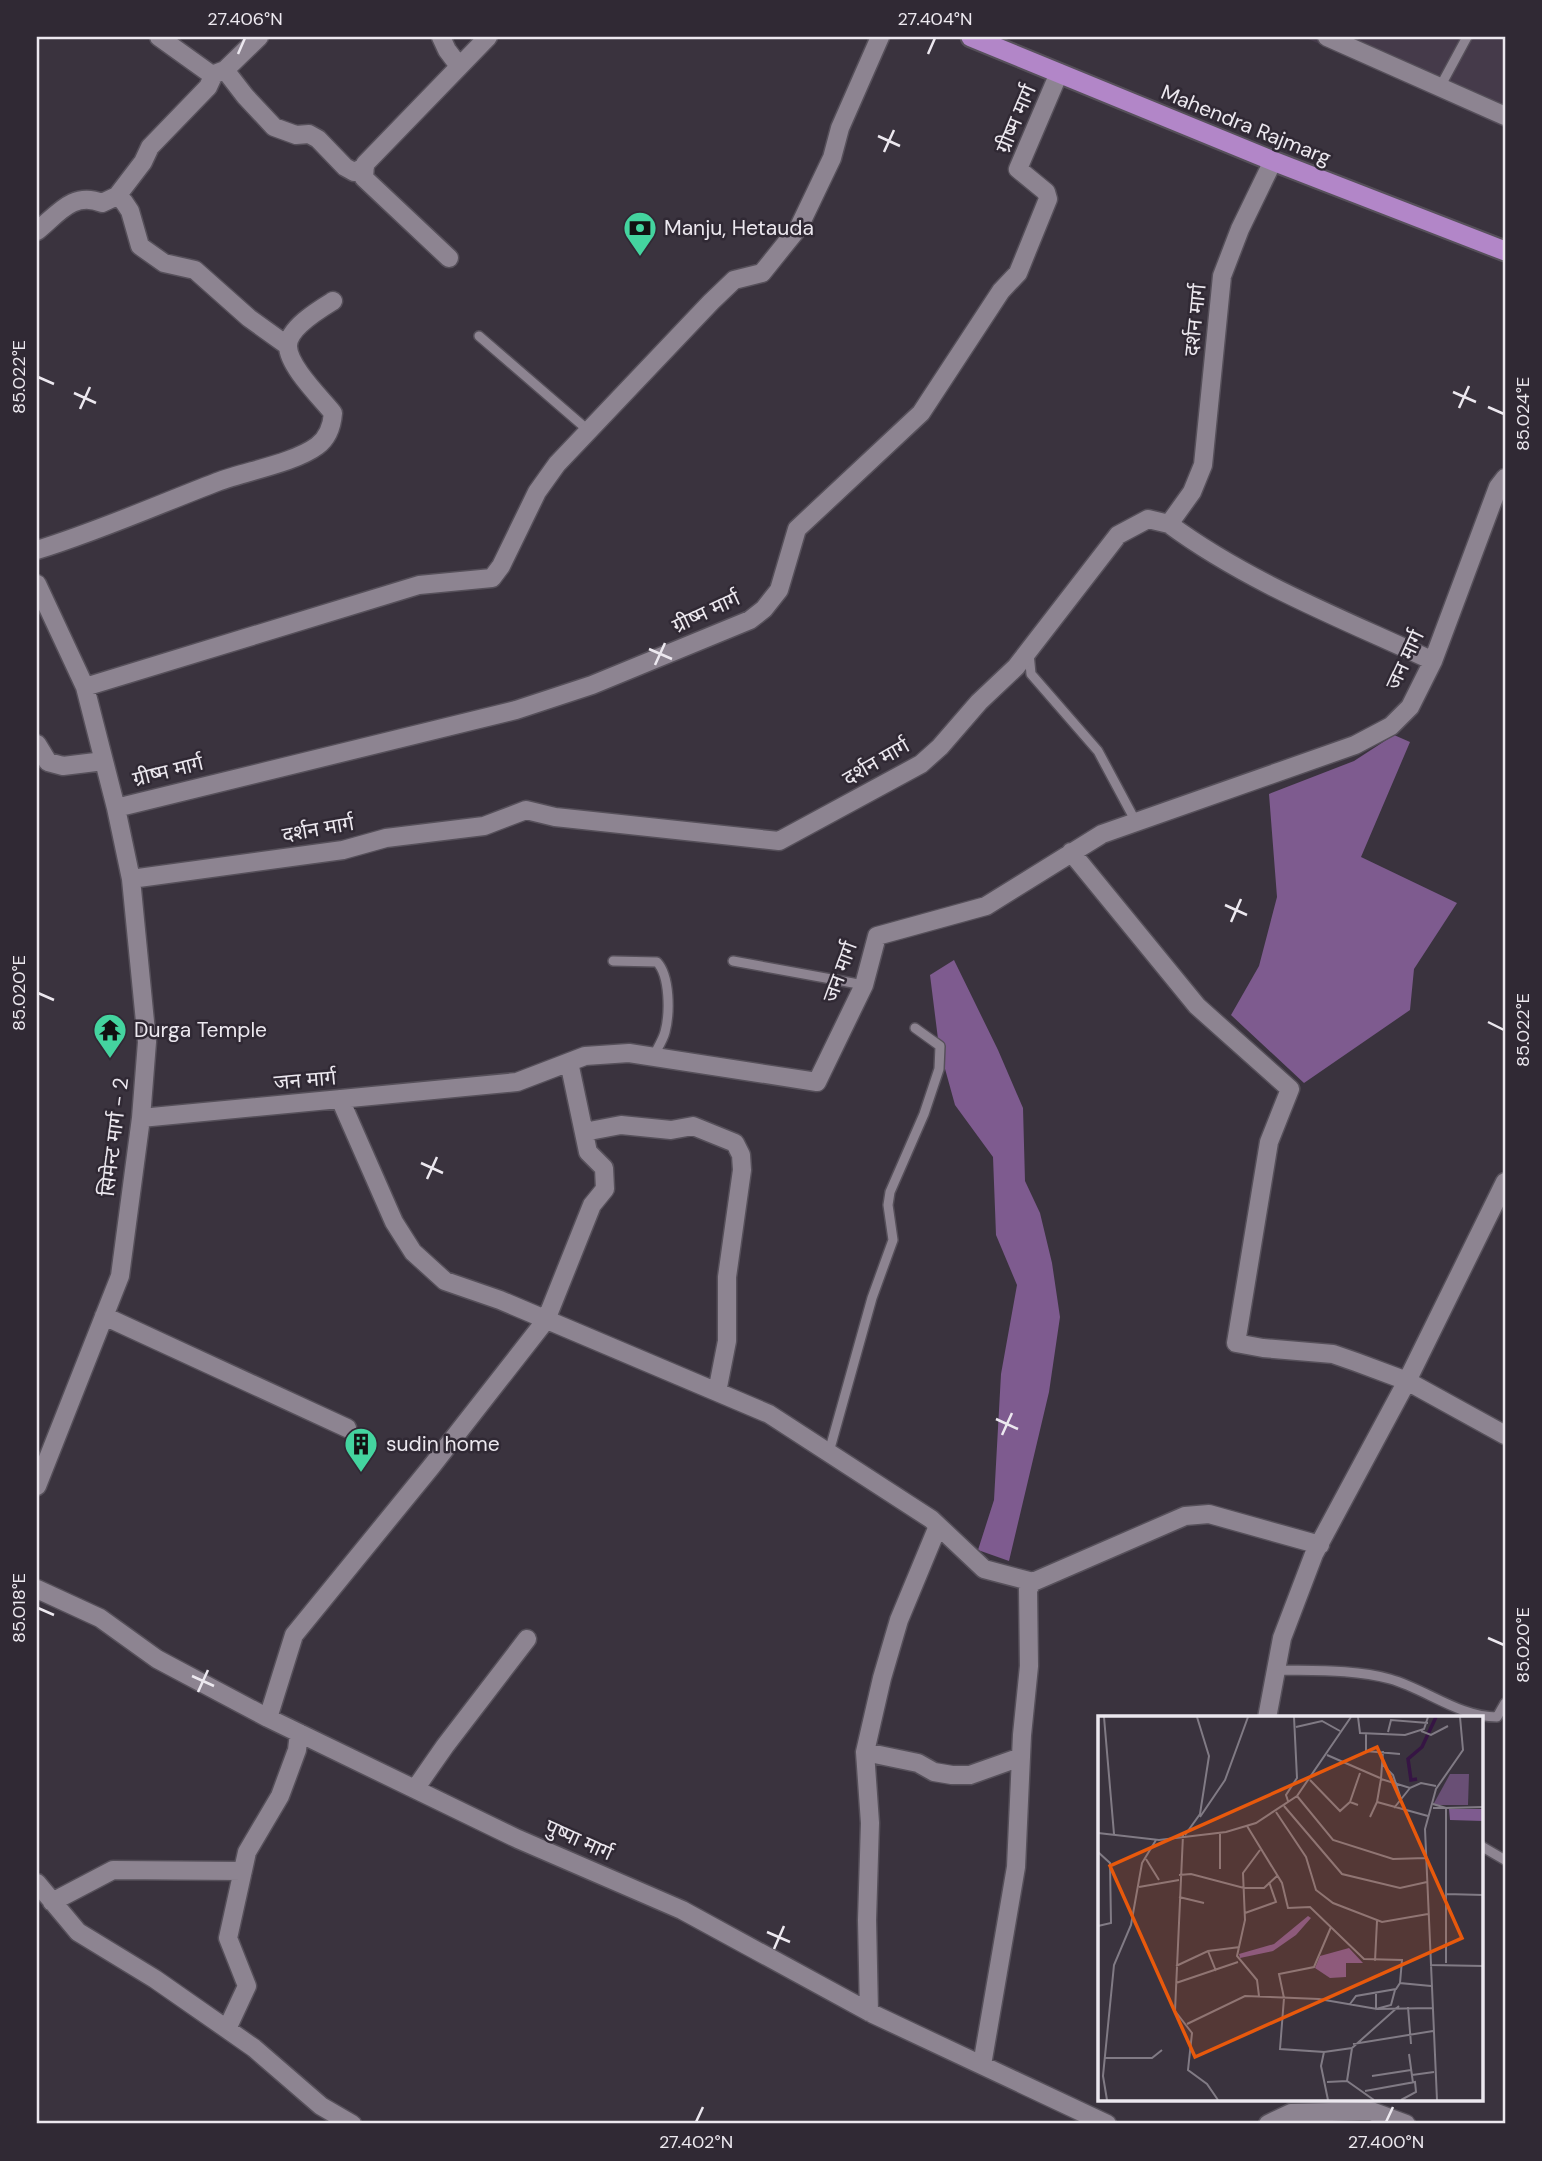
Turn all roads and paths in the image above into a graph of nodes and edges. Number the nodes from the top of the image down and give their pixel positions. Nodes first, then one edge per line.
1 (159, 37) edge
2 (259, 37) edge
3 (441, 37) edge
4 (488, 37) edge
5 (880, 37) edge
6 (971, 37) edge
7 (1327, 37) edge
8 (1467, 37) edge
9 (459, 66) junction
10 (220, 72) junction
11 (1059, 73) junction
12 (1440, 87) junction
13 (1505, 116) edge
14 (1273, 161) junction
15 (365, 167) junction
16 (117, 196) junction
17 (37, 231) edge
18 (1505, 251) edge
19 (449, 258) dead end
20 (333, 301) dead end
21 (479, 335) dead end
22 (288, 346) junction
23 (589, 431) junction
24 (1505, 478) edge
25 (1168, 524) junction
26 (37, 550) edge
27 (37, 584) edge
28 (1028, 651) junction
29 (1433, 661) junction
30 (85, 687) junction
31 (37, 744) edge
32 (104, 761) junction
33 (116, 808) junction
34 (1136, 822) junction
35 (1071, 852) junction
36 (131, 879) junction
37 (612, 961) dead end
38 (733, 961) dead end
39 (864, 985) junction
40 (915, 1028) dead end
41 (653, 1057) junction
42 (569, 1062) junction
43 (340, 1099) junction
44 (141, 1118) junction
45 (584, 1132) junction
46 (1505, 1182) edge
47 (104, 1316) junction
48 (546, 1320) junction
49 (1407, 1381) junction
50 (717, 1392) junction
51 (347, 1428) dead end
52 (1505, 1435) edge
53 (829, 1452) junction
54 (37, 1486) edge
55 (938, 1526) junction
56 (1320, 1545) junction
57 (1033, 1582) junction
58 (37, 1590) edge
59 (527, 1639) dead end
60 (1275, 1670) junction
61 (1505, 1703) edge
62 (1267, 1716) edge
63 (1476, 1716) edge
64 (1482, 1717) edge
65 (268, 1718) junction
66 (299, 1733) junction
67 (865, 1752) junction
68 (1021, 1757) junction
69 (415, 1789) junction
70 (1482, 1847) edge
71 (1505, 1860) edge
72 (243, 1871) junction
73 (37, 1883) edge
74 (52, 1902) junction
75 (869, 2012) junction
76 (227, 2029) junction
77 (982, 2065) junction
78 (1291, 2106) edge
79 (352, 2124) edge
80 (1107, 2124) edge
81 (1268, 2124) edge
82 (1406, 2124) edge

1 - 10 street
2 - 10 street
3 - 9 street
4 - 9 street
5 - 23 street
6 - 11 highway, Mahendra Rajmarg
7 - 12 street
8 - 12 lane
9 - 15 street
10 - 15 street
10 - 16 street
11 - 14 highway, Mahendra Rajmarg
11 - 33 street, ग्रीष्म मार्ग
12 - 13 street
14 - 18 highway, Mahendra Rajmarg
14 - 25 street, दर्शन मार्ग
15 - 19 street
16 - 17 street
16 - 22 street
20 - 22 street
21 - 23 lane
22 - 26 street
23 - 30 street
24 - 29 street, जन मार्ग
25 - 28 street, दर्शन मार्ग
25 - 29 street
27 - 30 street, सिमेन्ट मार्ग - 2
28 - 34 lane
28 - 36 street, दर्शन मार्ग
29 - 34 street, जन मार्ग
30 - 32 street, सिमेन्ट मार्ग - 2
31 - 32 street
32 - 33 street, सिमेन्ट मार्ग - 2
33 - 36 street, सिमेन्ट मार्ग - 2
34 - 35 street, जन मार्ग
35 - 39 street, जन मार्ग
35 - 49 street
36 - 44 street, सिमेन्ट मार्ग - 2
37 - 41 lane
38 - 39 lane
39 - 41 street, जन मार्ग
40 - 53 lane
41 - 42 street, जन मार्ग
42 - 43 street, जन मार्ग
42 - 45 street
43 - 44 street, जन मार्ग
43 - 48 street
44 - 47 street, सिमेन्ट मार्ग - 2
45 - 48 street
45 - 50 street
46 - 49 street
47 - 51 street
47 - 54 street, सिमेन्ट मार्ग - 2
48 - 50 street
48 - 65 street
49 - 52 street
49 - 56 street
50 - 53 street
53 - 55 street
55 - 57 street
55 - 67 street
56 - 57 street
56 - 60 street
57 - 68 street
58 - 65 street, पुष्पा मार्ग
59 - 69 street
60 - 62 street
60 - 63 lane
61 - 64 lane
65 - 66 street, पुष्पा मार्ग
66 - 69 street, पुष्पा मार्ग
66 - 72 street
67 - 68 street
67 - 75 street
68 - 77 street
69 - 75 street, पुष्पा मार्ग
70 - 71 lane
72 - 74 street
72 - 76 street
73 - 74 street
74 - 76 street
75 - 77 street, पुष्पा मार्ग
76 - 79 street
77 - 80 street, पुष्पा मार्ग
78 - 81 street
78 - 82 street

